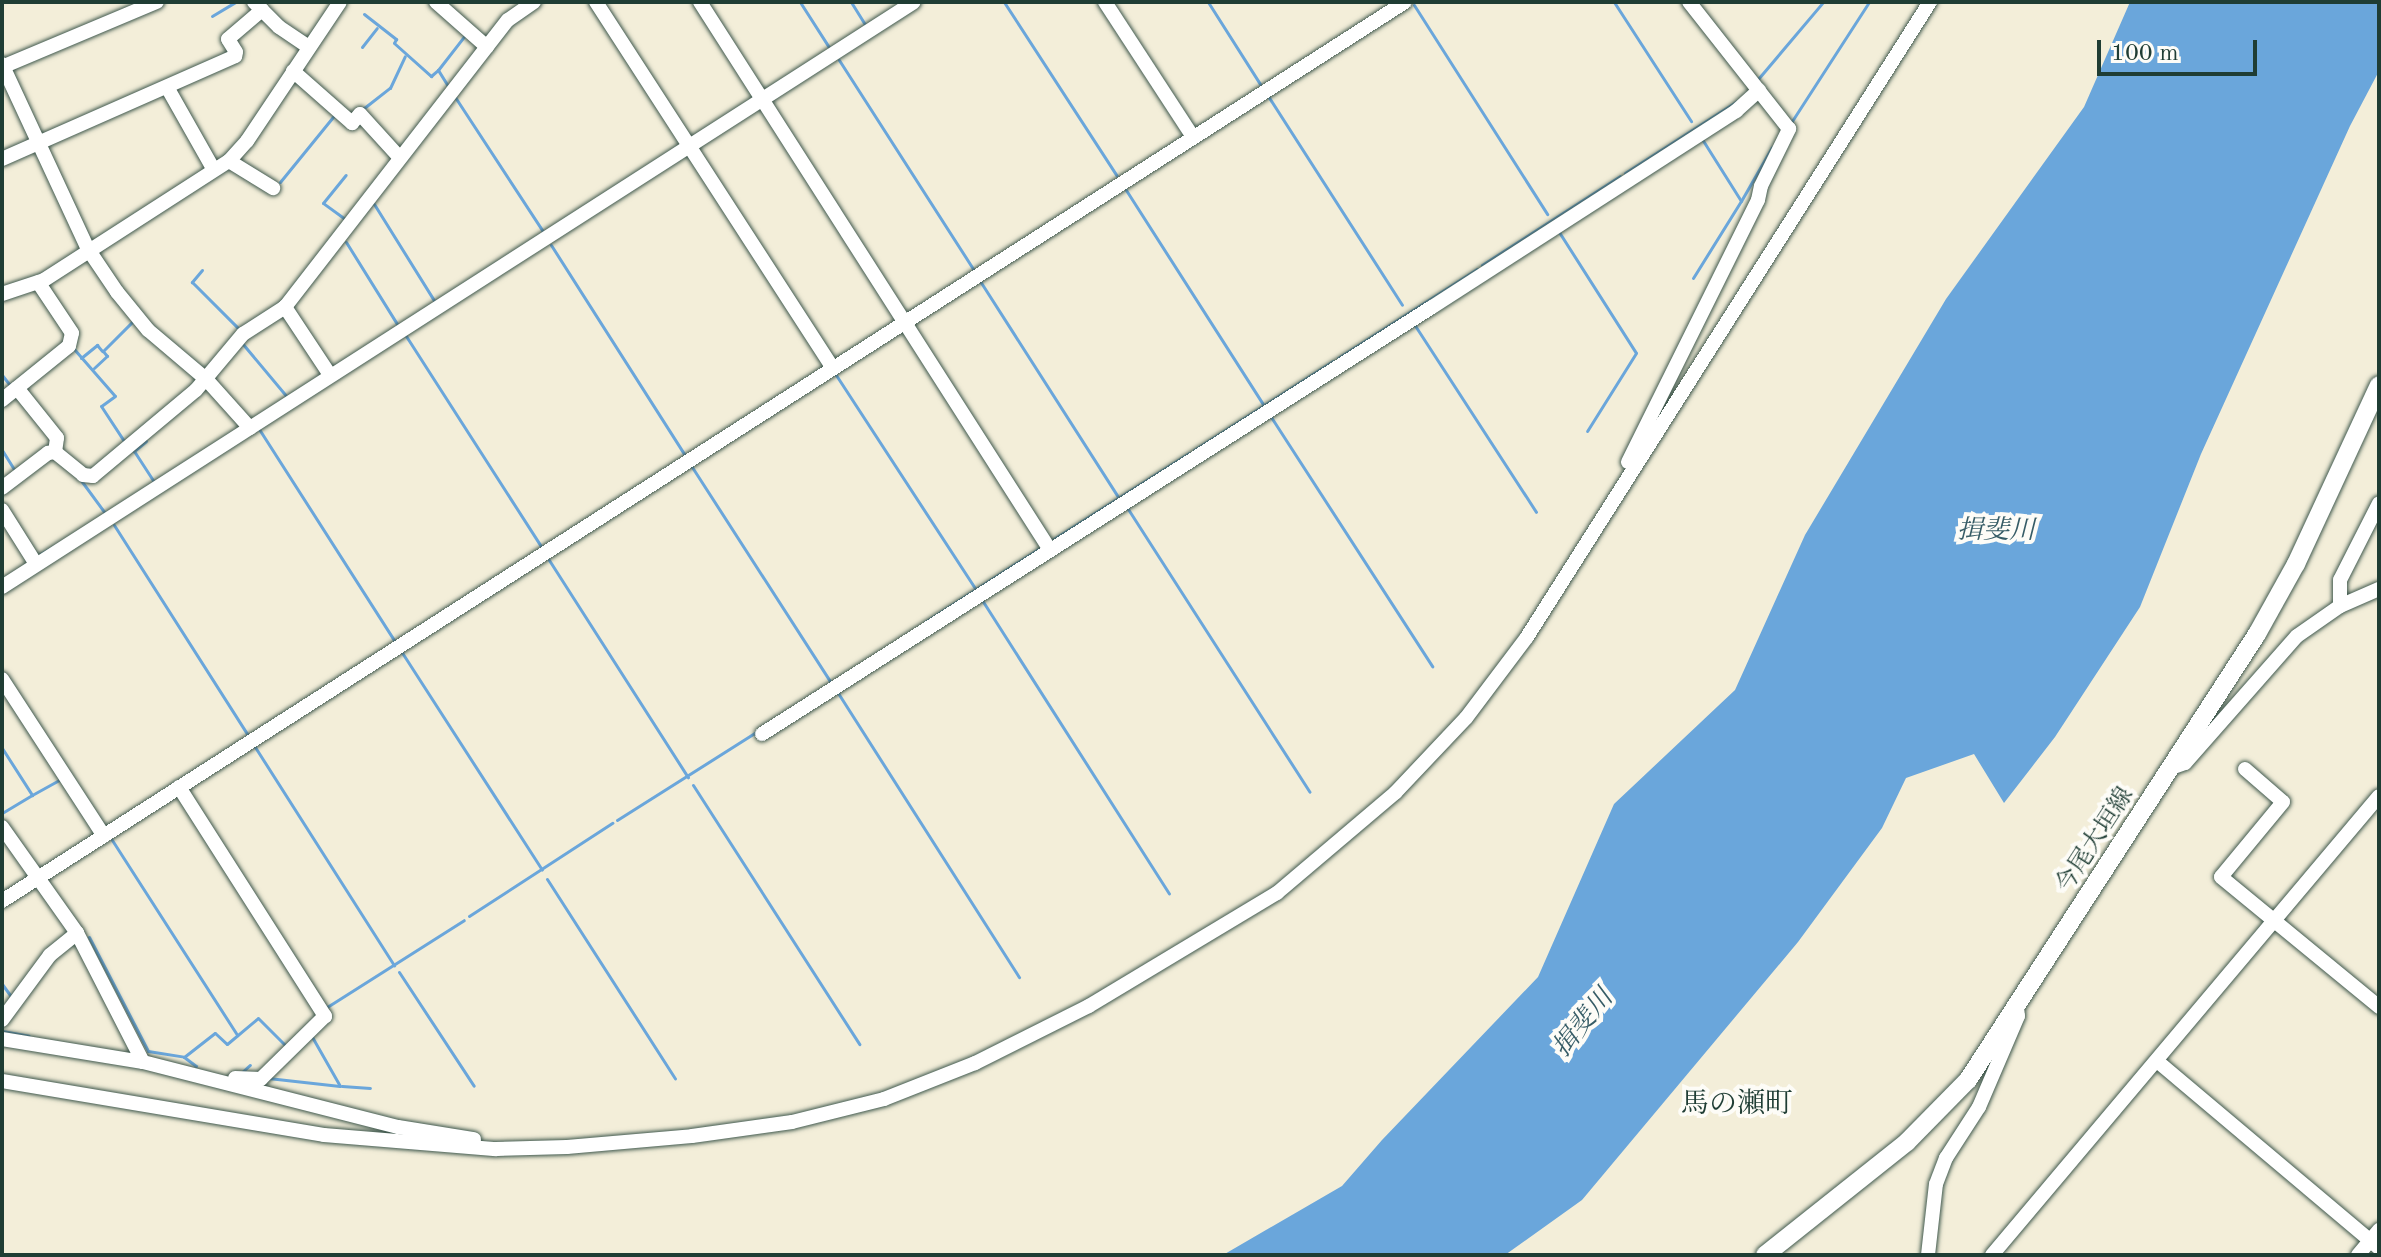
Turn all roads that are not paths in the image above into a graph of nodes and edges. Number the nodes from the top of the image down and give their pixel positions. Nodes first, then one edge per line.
1 (157, 2) edge
2 (340, 2) edge
3 (436, 2) edge
4 (596, 2) edge
5 (700, 2) edge
6 (914, 2) edge
7 (1105, 2) edge
8 (1405, 2) edge
9 (1689, 2) edge
10 (1930, 2) edge
11 (525, 4) edge
12 (258, 6) edge
13 (309, 47) junction
14 (487, 47) junction
15 (2, 66) edge
16 (293, 71) junction
17 (167, 87) junction
18 (1759, 90) junction
19 (762, 99) junction
20 (1193, 137) junction
21 (37, 142) junction
22 (689, 147) junction
23 (400, 158) junction
24 (2, 159) edge
25 (229, 161) junction
26 (214, 170) junction
27 (273, 188) dead end
28 (88, 249) junction
29 (38, 282) junction
30 (2, 294) edge
31 (285, 307) junction
32 (904, 321) junction
33 (832, 367) junction
34 (330, 375) junction
35 (206, 379) junction
36 (2379, 385) edge
37 (17, 388) junction
38 (2, 400) edge
39 (250, 428) junction
40 (55, 452) junction
41 (2, 488) edge
42 (1619, 492) junction
43 (2379, 503) edge
44 (2, 510) edge
45 (1050, 550) junction
46 (36, 564) junction
47 (2, 587) edge
48 (2379, 589) edge
49 (2340, 606) junction
50 (2, 679) edge
51 (762, 734) dead end
52 (2171, 768) junction
53 (2245, 769) dead end
54 (179, 787) junction
55 (2379, 796) edge
56 (2, 827) edge
57 (104, 836) junction
58 (36, 880) junction
59 (2, 901) edge
60 (2274, 921) junction
61 (77, 933) junction
62 (2377, 1001) edge
63 (2017, 1007) junction
64 (2, 1020) edge
65 (2, 1039) edge
66 (2157, 1061) junction
67 (143, 1062) junction
68 (201, 1076) junction
69 (2, 1081) edge
70 (496, 1149) junction
71 (2376, 1239) edge
72 (1765, 1255) edge
73 (1928, 1255) edge
74 (1992, 1255) edge
75 (2358, 1255) edge

1 - 15 street
2 - 13 street
3 - 14 street
4 - 22 street
5 - 19 street
6 - 19 street
7 - 20 street
8 - 20 street
9 - 18 street
10 - 42 street
11 - 14 street
12 - 13 street
12 - 17 street
13 - 16 street
14 - 23 street
15 - 21 street
16 - 23 street
16 - 25 street
17 - 21 street
17 - 26 street
18 - 42 street
18 - 45 street
19 - 22 street
19 - 32 street
20 - 32 street
21 - 24 street
21 - 28 street
22 - 33 street
22 - 34 street
23 - 31 street
25 - 26 street
25 - 27 street
26 - 28 street
28 - 29 street
28 - 35 street
29 - 30 street
29 - 37 street
31 - 34 street
31 - 35 street
32 - 33 street
32 - 45 street
33 - 54 street
34 - 39 street
35 - 39 street
35 - 40 street
36 - 52 main road, 今尾大垣線
37 - 38 street
37 - 40 street
39 - 46 street
40 - 41 street
42 - 70 street
43 - 49 street
44 - 46 street
45 - 51 street
46 - 47 street
48 - 49 street
49 - 52 street
50 - 57 street
52 - 63 main road, 今尾大垣線
53 - 60 street
54 - 57 street
54 - 68 street
55 - 60 street
56 - 58 street
57 - 58 street
58 - 59 street
58 - 61 street
60 - 62 street
60 - 66 street
61 - 64 street
61 - 67 street
63 - 72 main road, 今尾大垣線
63 - 73 street
65 - 67 street
66 - 71 street
66 - 74 street
67 - 68 street
68 - 70 street
69 - 70 street
71 - 75 street

